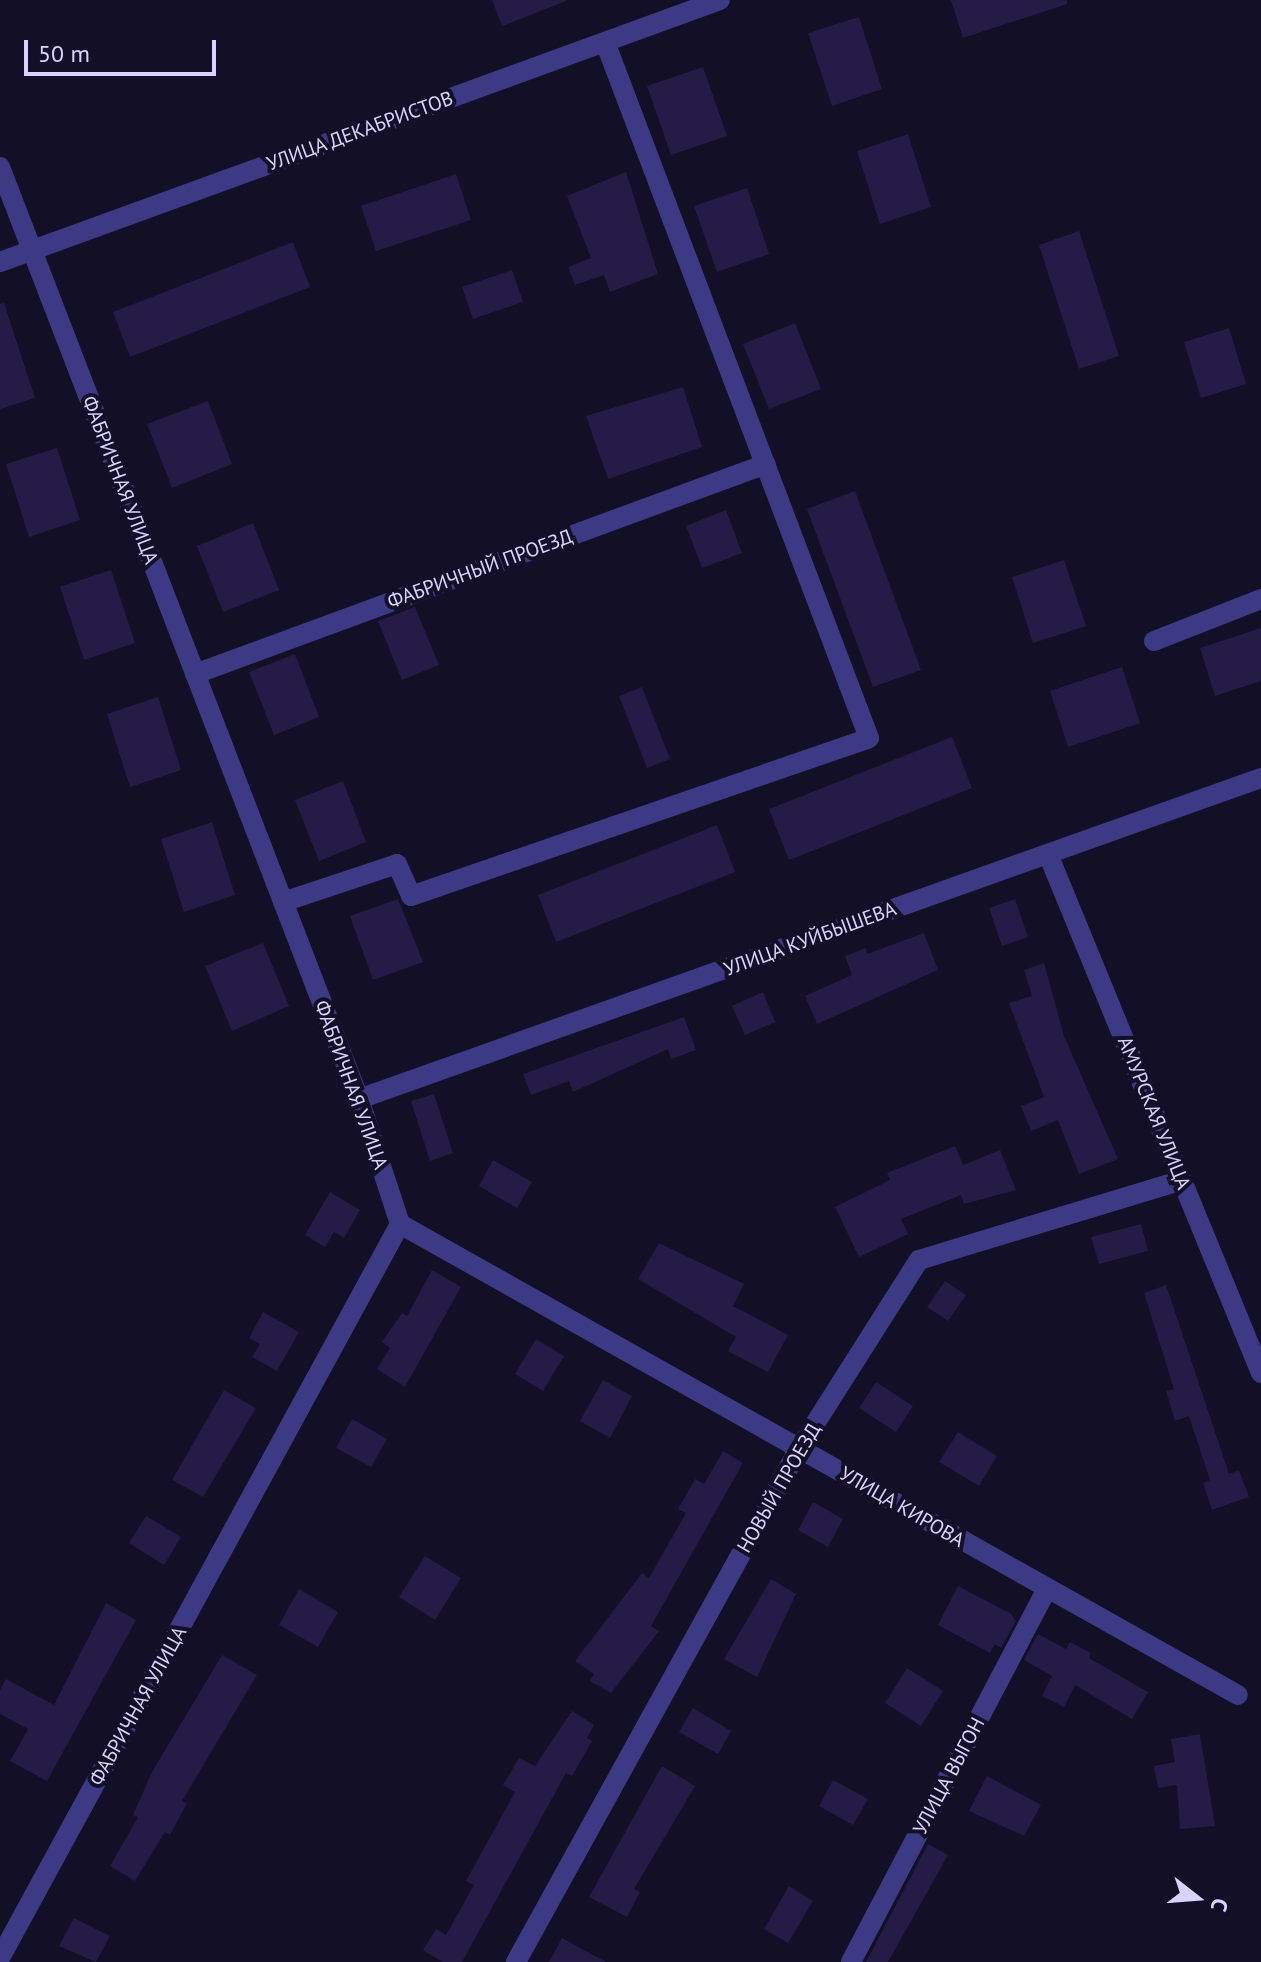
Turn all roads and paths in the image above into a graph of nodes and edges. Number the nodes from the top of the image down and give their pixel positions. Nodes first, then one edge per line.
1 (720, 0) edge
2 (605, 42) junction
3 (0, 167) edge
4 (31, 250) junction
5 (0, 262) edge
6 (766, 464) junction
7 (1261, 599) edge
8 (1154, 641) dead end
9 (195, 674) junction
10 (1261, 778) edge
11 (1048, 854) junction
12 (283, 902) junction
13 (359, 1099) junction
14 (1182, 1180) junction
15 (400, 1224) junction
16 (1261, 1373) edge
17 (799, 1449) junction
18 (1047, 1589) junction
19 (1238, 1695) dead end
20 (0, 1958) edge
21 (516, 1962) edge
22 (851, 1962) edge

1 - 2 street, УЛИЦА ДЕКАБРИСТОВ
2 - 4 street, УЛИЦА ДЕКАБРИСТОВ
2 - 6 street
3 - 4 street, ФАБРИЧНАЯ УЛИЦА
4 - 5 street, УЛИЦА ДЕКАБРИСТОВ
4 - 9 street, ФАБРИЧНАЯ УЛИЦА
6 - 9 street, ФАБРИЧНЫЙ ПРОЕЗД
6 - 12 street
7 - 8 street
9 - 12 street, ФАБРИЧНАЯ УЛИЦА
10 - 11 street, УЛИЦА КУЙБЫШЕВА
11 - 13 street, УЛИЦА КУЙБЫШЕВА
11 - 14 street, АМУРСКАЯ УЛИЦА
12 - 13 street, ФАБРИЧНАЯ УЛИЦА
13 - 15 street, ФАБРИЧНАЯ УЛИЦА
14 - 16 street, АМУРСКАЯ УЛИЦА
14 - 17 street, НОВЫЙ ПРОЕЗД
15 - 17 street, УЛИЦА КИРОВА
15 - 20 street, ФАБРИЧНАЯ УЛИЦА
17 - 18 street, УЛИЦА КИРОВА
17 - 21 street, НОВЫЙ ПРОЕЗД
18 - 19 street, УЛИЦА КИРОВА
18 - 22 street, УЛИЦА ВЫГОН

